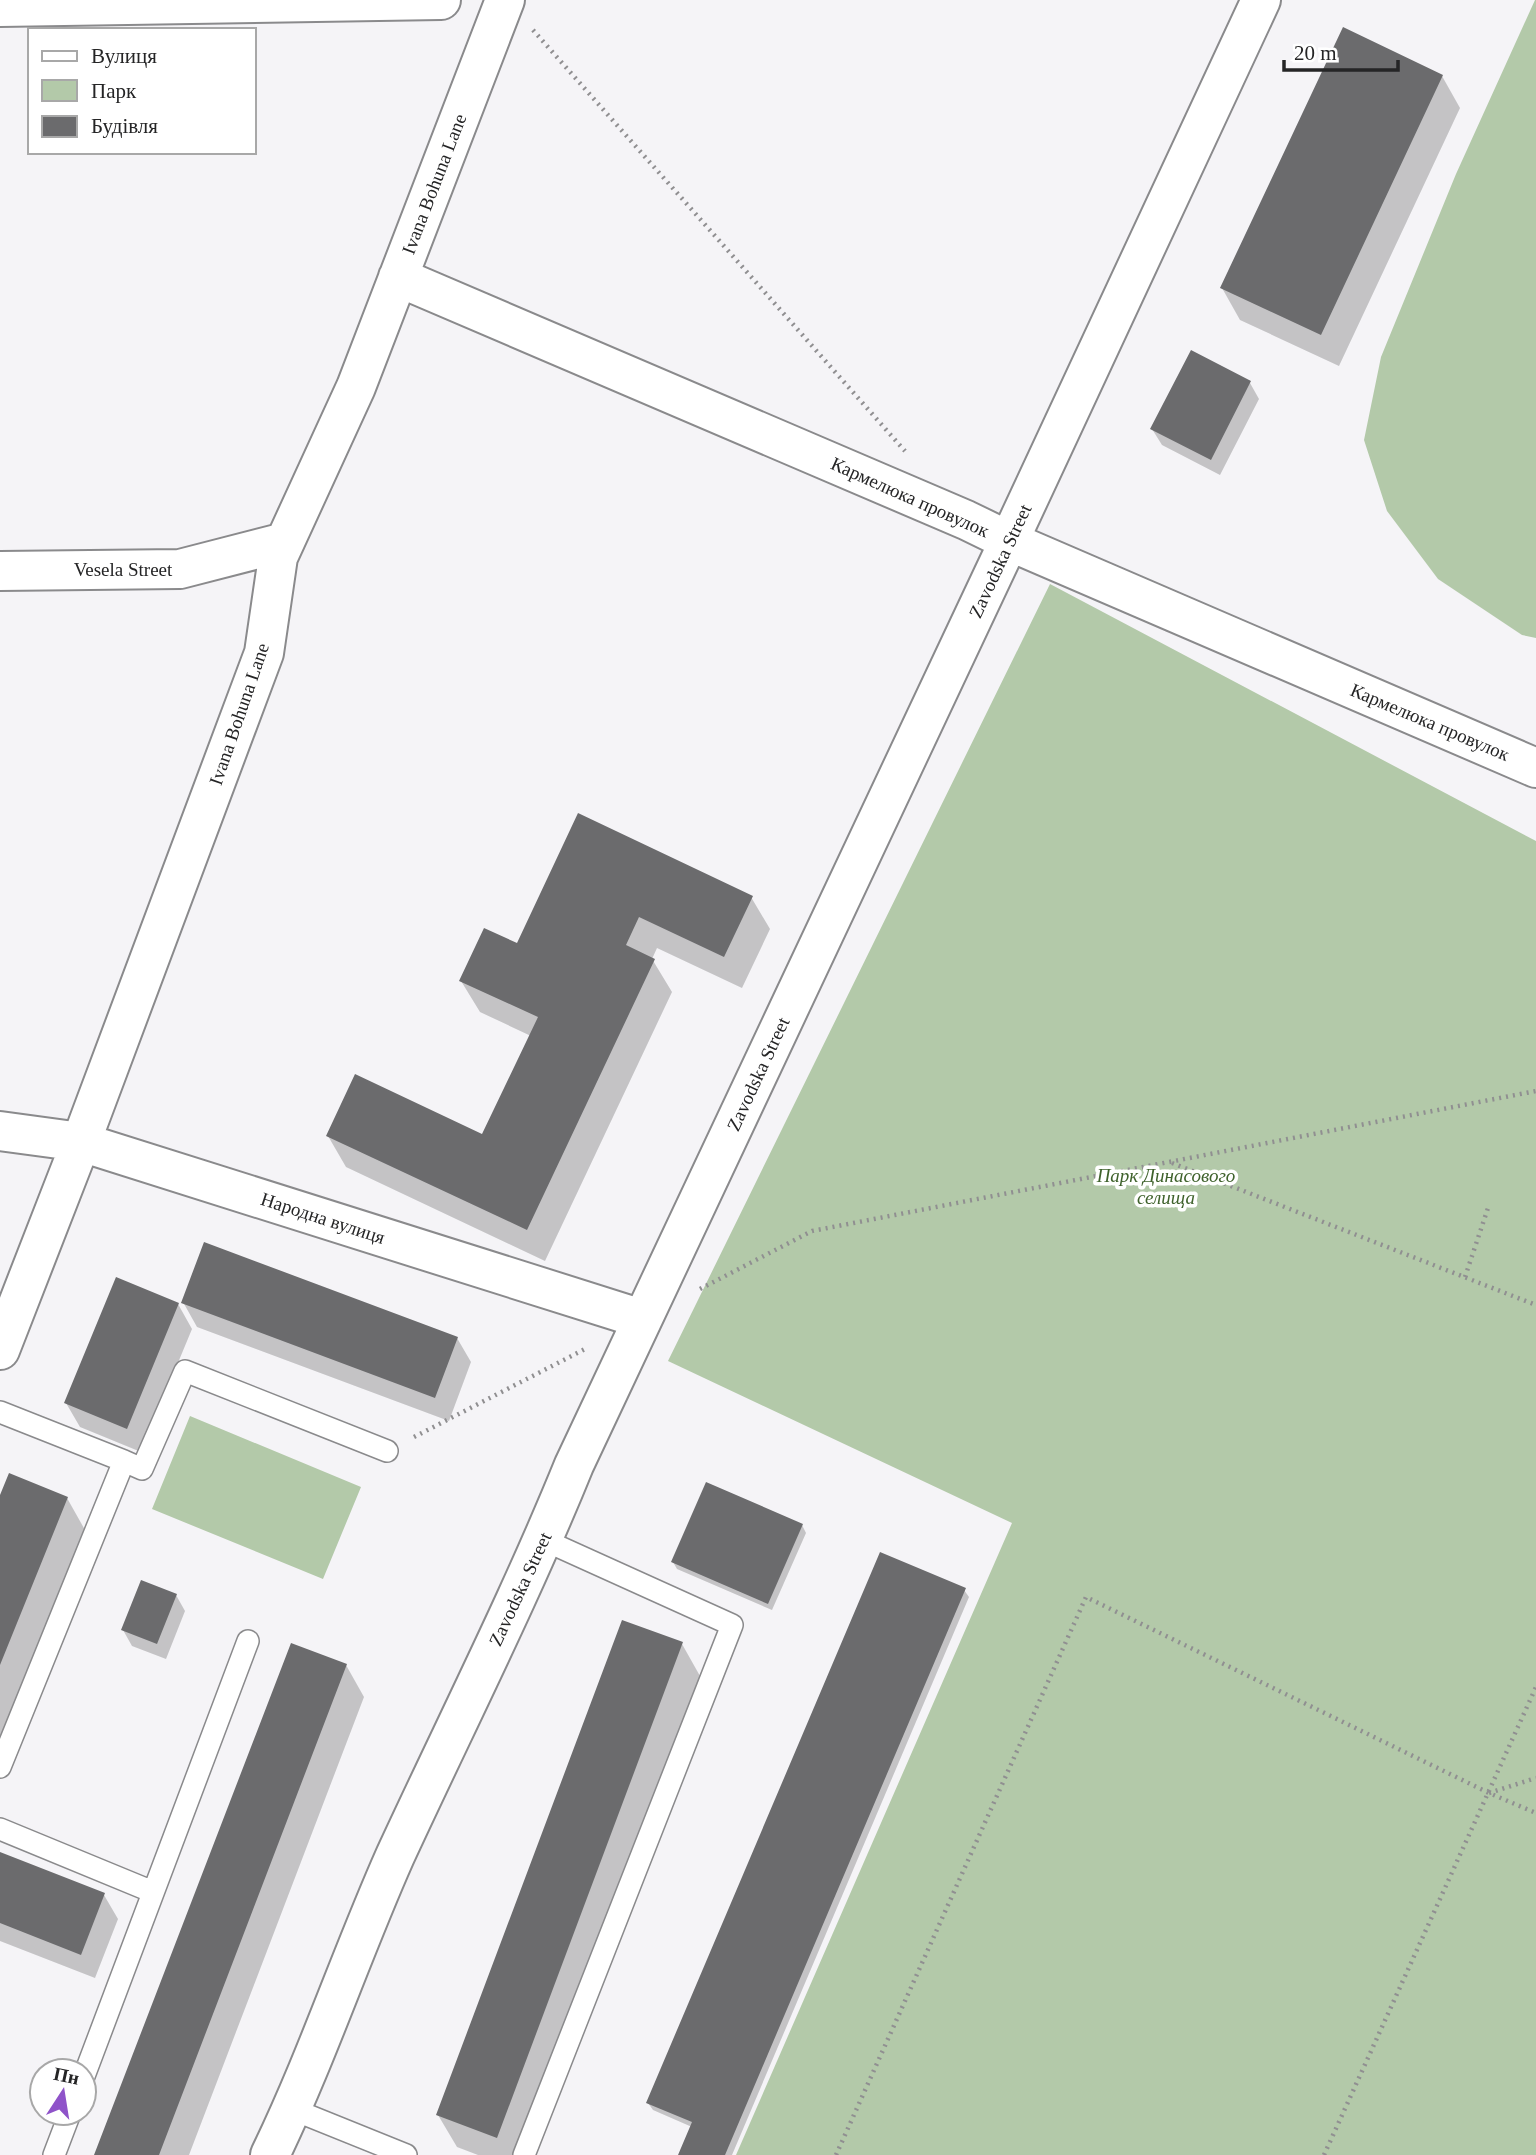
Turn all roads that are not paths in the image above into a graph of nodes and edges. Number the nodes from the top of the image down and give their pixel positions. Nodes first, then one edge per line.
1 (441, 0) edge
2 (1261, 0) edge
3 (0, 7) edge
4 (515, 10) edge
5 (398, 277) junction
6 (1010, 541) junction
7 (285, 542) junction
8 (0, 571) edge
9 (1536, 768) edge
10 (0, 1131) edge
11 (81, 1142) junction
12 (642, 1319) junction
13 (0, 1350) edge
14 (0, 1412) edge
15 (387, 1451) road end
16 (124, 1461) junction
17 (544, 1540) junction
18 (248, 1641) dead end
19 (0, 1767) edge
20 (0, 1829) edge
21 (153, 1892) junction
22 (91, 2057) edge
23 (292, 2109) junction
24 (65, 2127) edge
25 (54, 2155) edge
26 (270, 2155) edge
27 (406, 2155) edge
28 (524, 2155) edge

1 - 3 street
2 - 6 street, Zavodska Street
4 - 5 street, Ivana Bohuna Lane
5 - 6 street, Кармелюка провулок
5 - 7 street, Ivana Bohuna Lane
6 - 9 street, Кармелюка провулок
6 - 12 street, Zavodska Street
7 - 8 street, Vesela Street
7 - 11 street, Ivana Bohuna Lane
10 - 11 street, Народна вулиця
11 - 12 street, Народна вулиця
11 - 13 street, Ivana Bohuna Lane
12 - 17 street, Zavodska Street
14 - 16 lane
15 - 16 lane
16 - 19 lane
17 - 23 street, Zavodska Street
17 - 28 lane
18 - 21 lane
20 - 21 lane
21 - 22 lane
23 - 26 street, Zavodska Street
23 - 27 lane
24 - 25 lane

